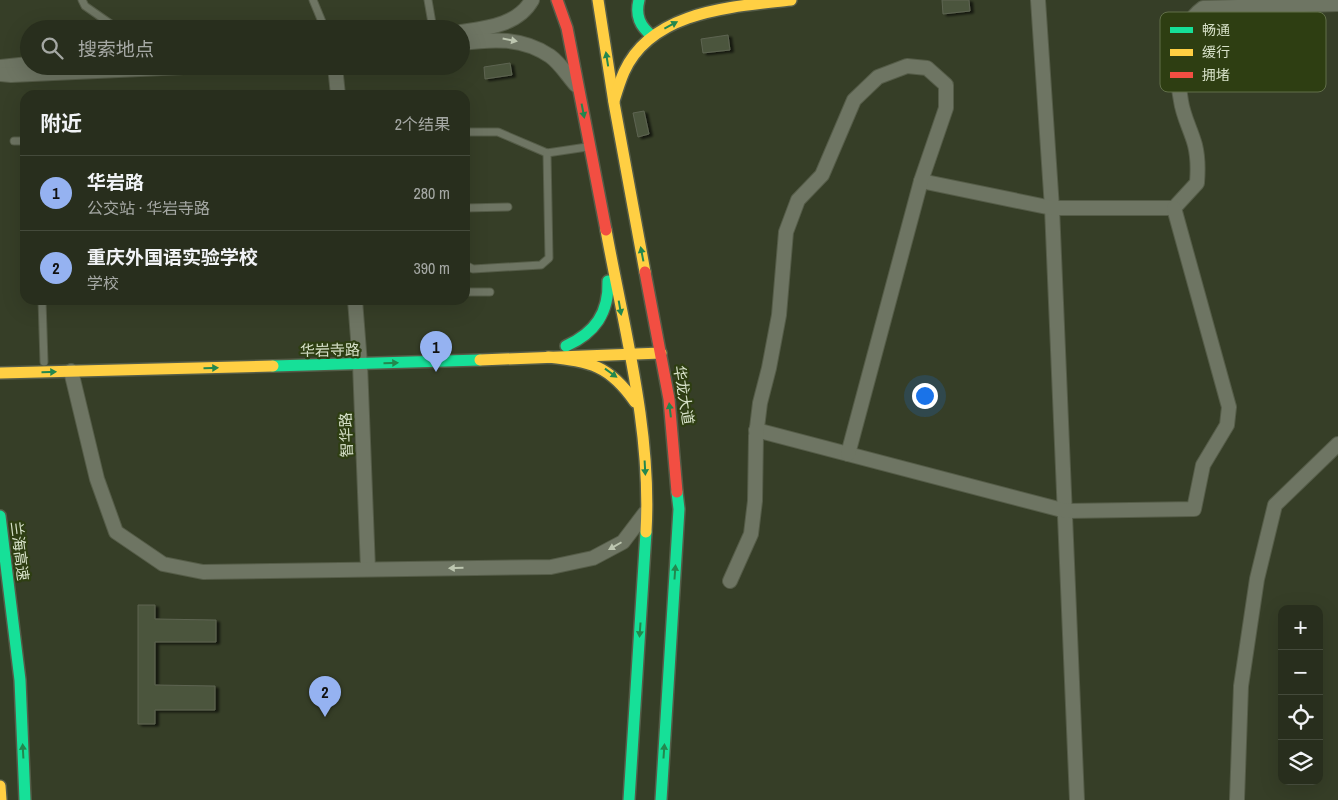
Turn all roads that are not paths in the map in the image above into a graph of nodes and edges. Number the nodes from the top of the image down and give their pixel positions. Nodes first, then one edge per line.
1 (82, 0) edge
2 (313, 0) edge
3 (428, 0) edge
4 (532, 0) edge
5 (549, 0) edge
6 (557, 0) edge
7 (598, 0) edge
8 (639, 0) edge
9 (791, 0) edge
10 (1038, 0) edge
11 (1338, 4) edge
12 (1198, 12) edge
13 (105, 20) edge
14 (321, 20) edge
15 (432, 20) edge
16 (567, 28) junction
17 (470, 30) edge
18 (652, 36) junction
19 (470, 42) edge
20 (20, 65) edge
21 (0, 67) edge
22 (0, 74) edge
23 (20, 75) edge
24 (336, 75) edge
25 (578, 88) junction
26 (337, 90) edge
27 (1180, 92) edge
28 (614, 102) junction
29 (470, 132) edge
30 (14, 141) dead end
31 (20, 141) edge
32 (590, 147) junction
33 (547, 153) junction
34 (921, 181) junction
35 (508, 207) dead end
36 (470, 208) edge
37 (1052, 208) junction
38 (1174, 208) junction
39 (605, 226) junction
40 (470, 268) edge
41 (470, 292) edge
42 (490, 292) dead end
43 (42, 305) edge
44 (355, 305) edge
45 (626, 343) junction
46 (566, 346) junction
47 (660, 347) junction
48 (628, 355) junction
49 (548, 357) junction
50 (360, 359) junction
51 (44, 362) junction
52 (0, 363) edge
53 (71, 371) junction
54 (0, 373) edge
55 (640, 411) junction
56 (756, 430) junction
57 (1338, 444) edge
58 (848, 454) junction
59 (647, 511) junction
60 (1066, 511) junction
61 (0, 516) edge
62 (368, 569) junction
63 (730, 581) dead end
64 (0, 786) edge
65 (1, 800) edge
66 (25, 800) edge
67 (629, 800) edge
68 (661, 800) edge
69 (1077, 800) edge
70 (1237, 800) edge

1 - 13 lane
2 - 14 lane
3 - 15 lane
4 - 17 street
5 - 16 street
6 - 16 main road
28 -> 7 main road, 华龙大道
8 - 18 main road
18 -> 9 main road
10 - 37 street
11 - 12 street
16 - 25 main road
18 - 28 main road
19 -> 25 street
20 - 21 street
22 - 23 street
24 - 26 street
25 -> 32 main road
27 - 38 street
47 -> 28 main road, 华龙大道
29 - 33 lane
30 - 31 lane
32 - 33 lane
32 - 39 main road
33 - 40 lane
34 - 37 street
34 - 56 street
34 - 58 street
35 - 36 lane
37 - 38 street
37 - 60 street
38 - 60 street
39 -> 45 main road
39 - 46 main road
41 - 42 lane
43 - 51 lane
44 - 50 street, 智华路
45 - 46 main road, 华岩寺路
45 - 47 main road, 华岩寺路
45 - 48 main road
46 - 50 main road, 华岩寺路
47 - 48 main road, 华岩寺路
68 -> 47 main road, 华龙大道
48 - 49 main road, 华岩寺路
48 - 55 main road
50 -> 49 main road, 华岩寺路
49 -> 55 main road
50 - 51 main road, 华岩寺路
53 -> 50 main road, 华岩寺路
50 - 62 street, 智华路
51 - 52 main road, 华岩寺路
54 -> 53 main road, 华岩寺路
53 - 62 street
55 -> 59 main road
56 - 58 street
56 - 63 street
57 - 70 street
58 - 60 street
59 -> 62 street
59 -> 67 main road
60 - 69 street
66 -> 61 main road, 兰海高速
64 - 65 main road

